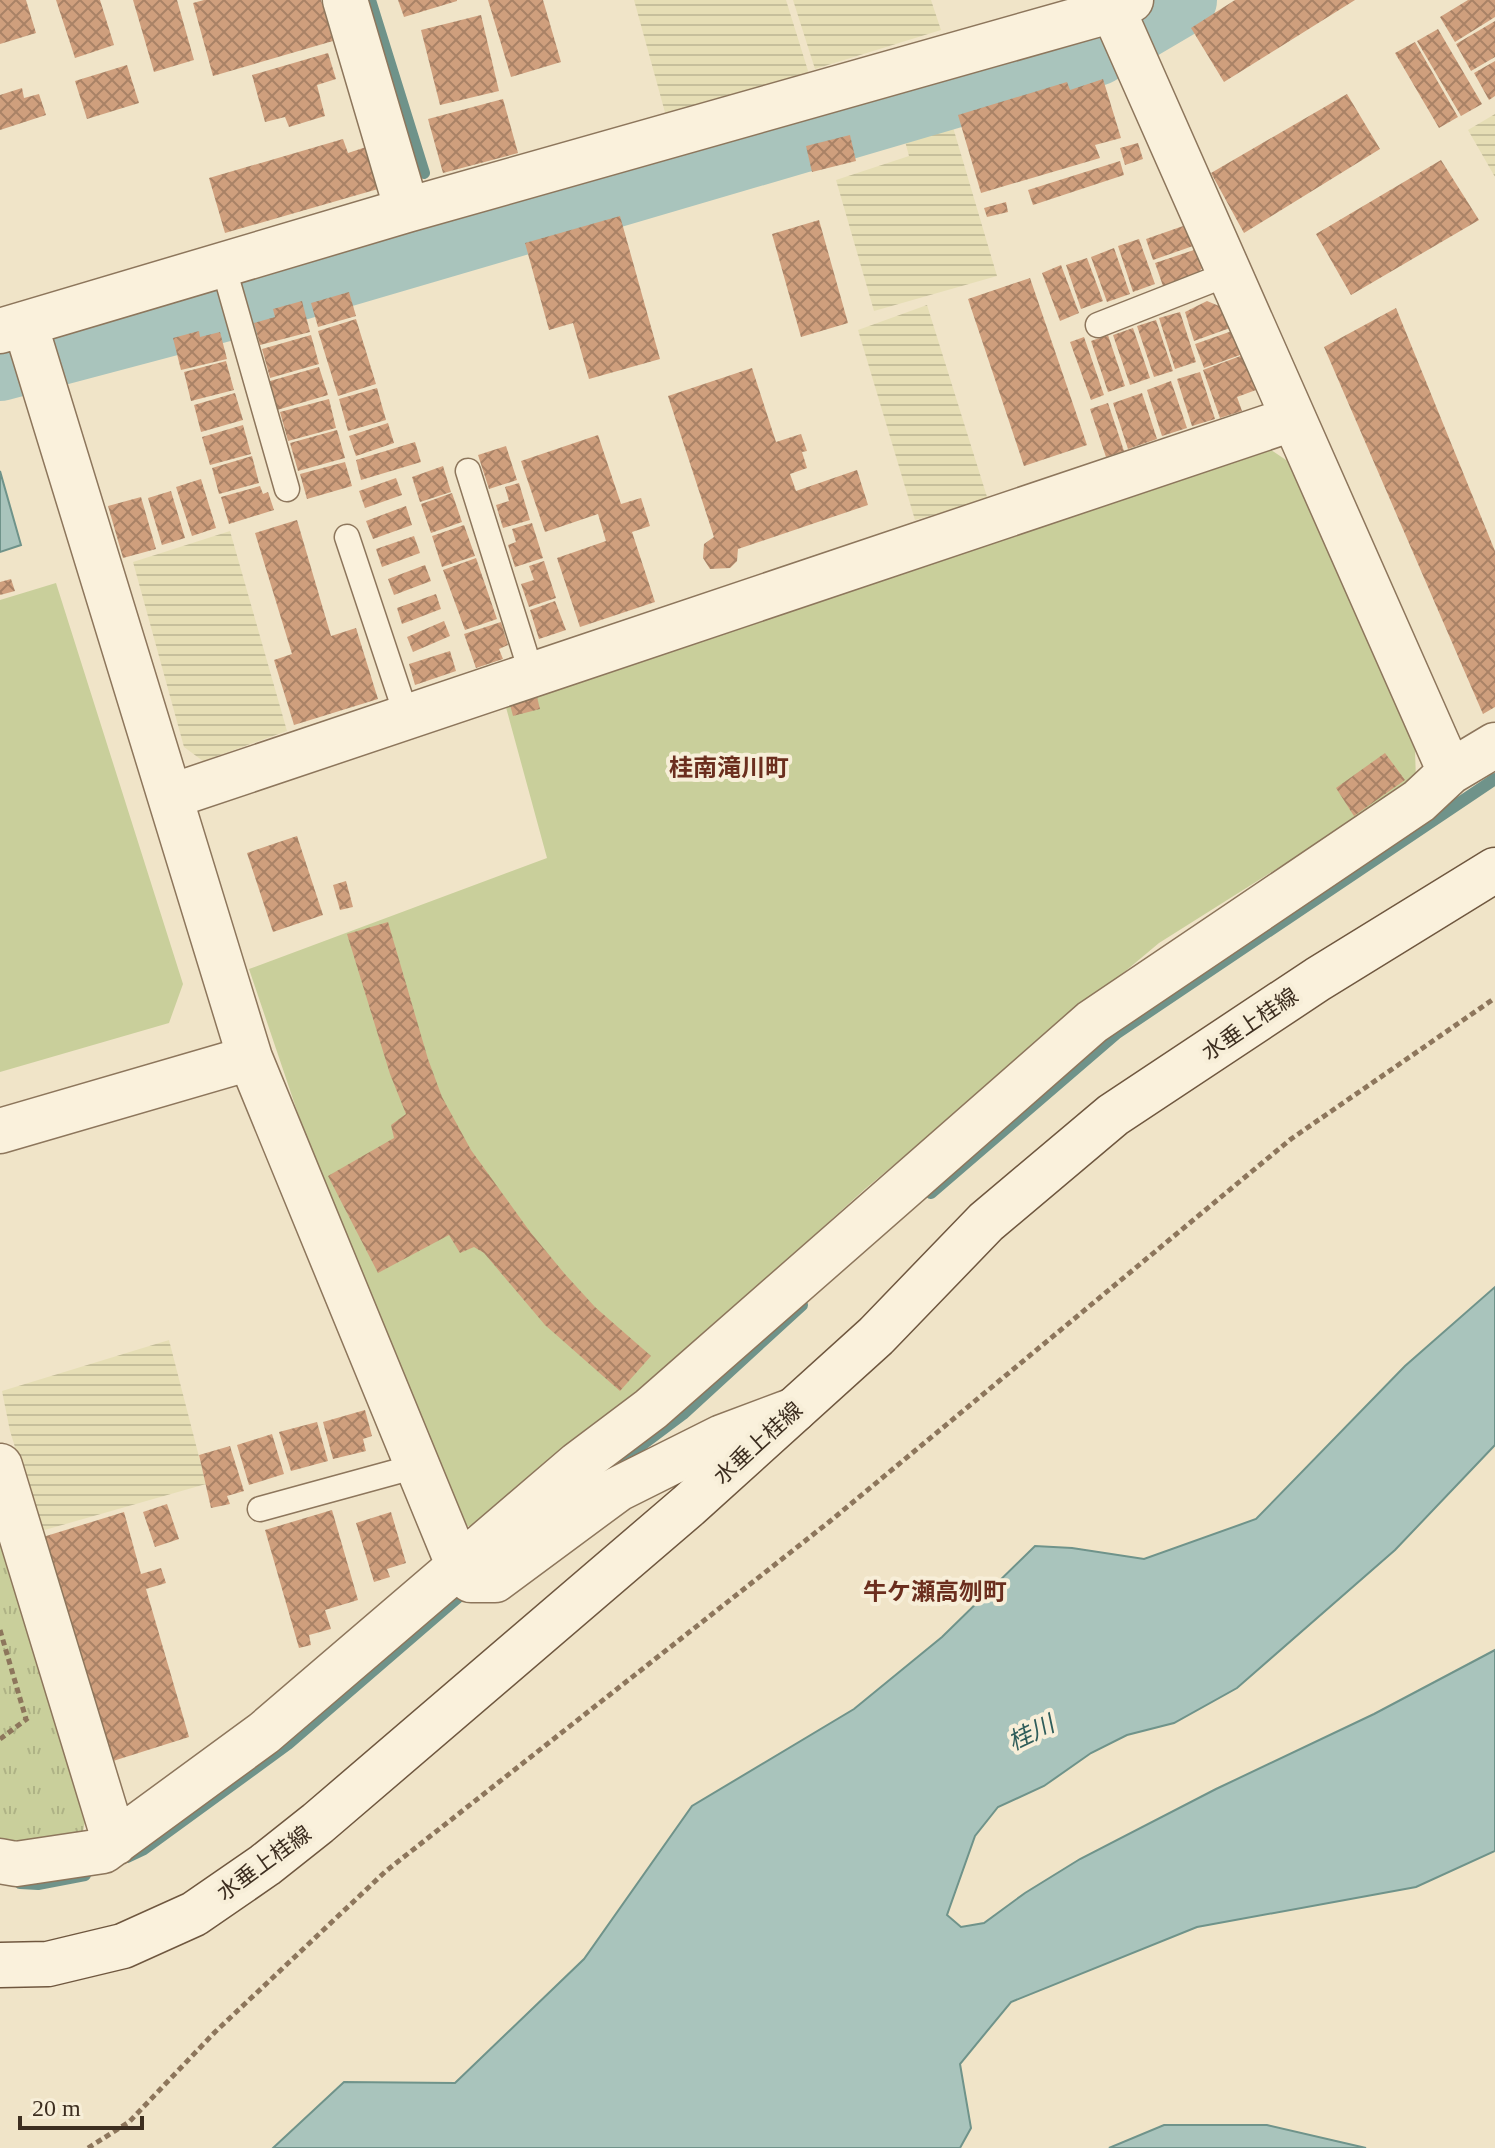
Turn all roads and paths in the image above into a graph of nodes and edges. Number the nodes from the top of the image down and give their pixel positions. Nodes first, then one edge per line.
1 (345, 0) edge
2 (1123, 21) edge
3 (407, 210) junction
4 (1228, 274) junction
5 (226, 278) junction
6 (1098, 325) dead end
7 (24, 342) edge
8 (1292, 419) junction
9 (468, 471) dead end
10 (287, 489) dead end
11 (347, 537) dead end
12 (532, 675) junction
13 (407, 717) junction
14 (1495, 745) edge
15 (1450, 772) junction
16 (172, 796) junction
17 (1495, 870) edge
18 (1495, 998) edge
19 (250, 1058) junction
20 (0, 1131) edge
21 (797, 1408) junction
22 (0, 1466) edge
23 (417, 1466) junction
24 (260, 1509) dead end
25 (475, 1576) junction
26 (0, 1630) edge
27 (26, 1719) dead end
28 (115, 1843) junction
29 (0, 1861) edge
30 (0, 1965) edge
31 (88, 2148) edge

1 - 3 street
2 - 3 street
2 - 4 street
3 - 5 street
4 - 6 lane
4 - 8 street
5 - 7 street
5 - 10 lane
7 - 16 street
8 - 12 street
8 - 15 street
9 - 12 lane
11 - 13 lane
12 - 13 street
13 - 16 street
14 - 15 street
15 - 25 street
16 - 19 street
17 - 21 street, 水垂上桂線
18 - 31 path
19 - 20 street
19 - 23 street
21 - 25 street
21 - 30 street, 水垂上桂線
22 - 28 street
23 - 24 lane
23 - 25 street
25 - 28 street
26 - 27 path
28 - 29 street

